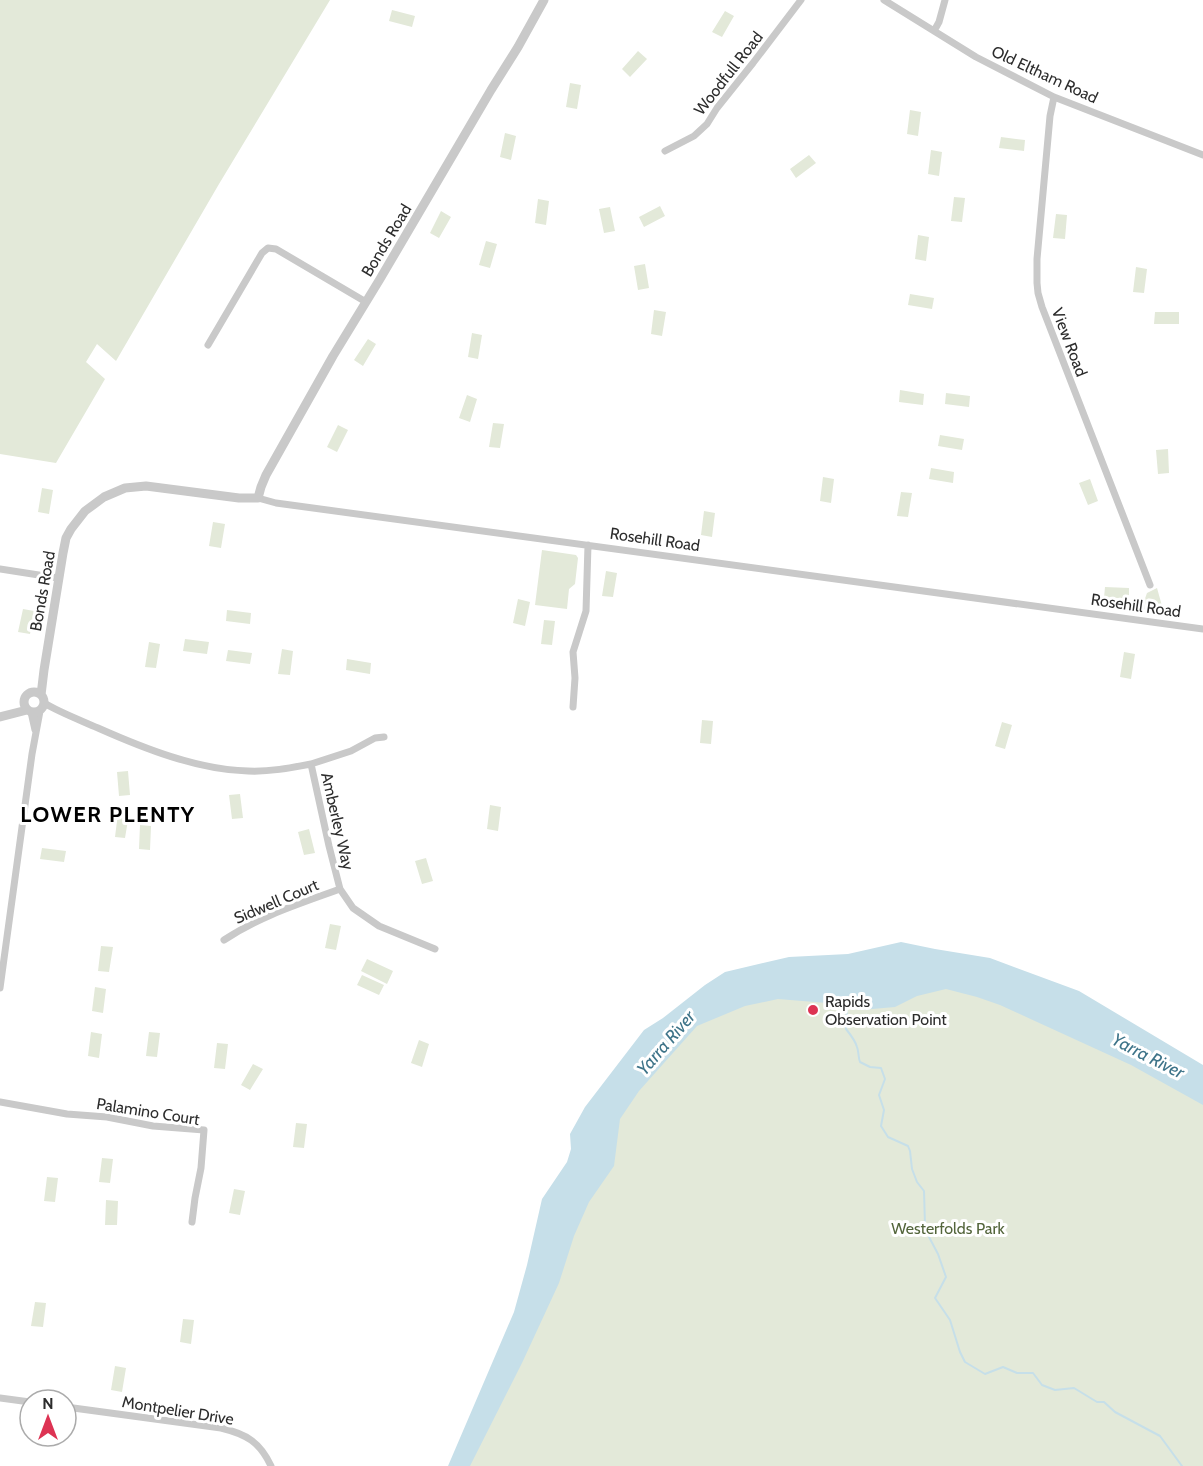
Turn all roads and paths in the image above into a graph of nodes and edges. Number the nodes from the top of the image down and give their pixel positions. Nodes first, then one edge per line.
1 (544, 0) edge
2 (801, 0) edge
3 (884, 0) edge
4 (945, 0) edge
5 (934, 31) junction
6 (1054, 97) junction
7 (665, 151) dead end
8 (1203, 155) edge
9 (366, 302) junction
10 (208, 345) dead end
11 (105, 497) joint
12 (258, 498) junction
13 (588, 545) junction
14 (0, 569) edge
15 (58, 578) junction
16 (1150, 585) dead end
17 (1203, 629) edge
18 (35, 704) junction
19 (573, 707) dead end
20 (0, 717) edge
21 (384, 737) dead end
22 (311, 764) junction
23 (340, 889) junction
24 (224, 940) dead end
25 (435, 949) dead end
26 (0, 988) edge
27 (0, 1102) edge
28 (192, 1222) dead end
29 (0, 1398) edge
30 (18, 1400) edge
31 (78, 1409) edge
32 (271, 1466) edge

1 - 9 street, Bonds Road
2 - 7 street, Woodfull Road
3 - 5 street, Old Eltham Road
4 - 5 street
5 - 6 street, Old Eltham Road
6 - 8 street, Old Eltham Road
6 - 16 street, View Road
9 - 10 street
9 - 12 street, Bonds Road
11 - 12 street, Rosehill Road
11 - 15 street, Bonds Road
12 - 13 street, Rosehill Road
13 - 17 street, Rosehill Road
13 - 19 street
14 - 15 street
15 - 18 street, Bonds Road
18 - 20 street
18 - 22 street, Amberley Way
18 - 26 street, Bonds Road
21 - 22 street
22 - 23 street, Amberley Way
23 - 24 street, Sidwell Court
23 - 25 street, Amberley Way
27 - 28 street, Palamino Court
29 - 30 street
31 - 32 street, Montpelier Drive

